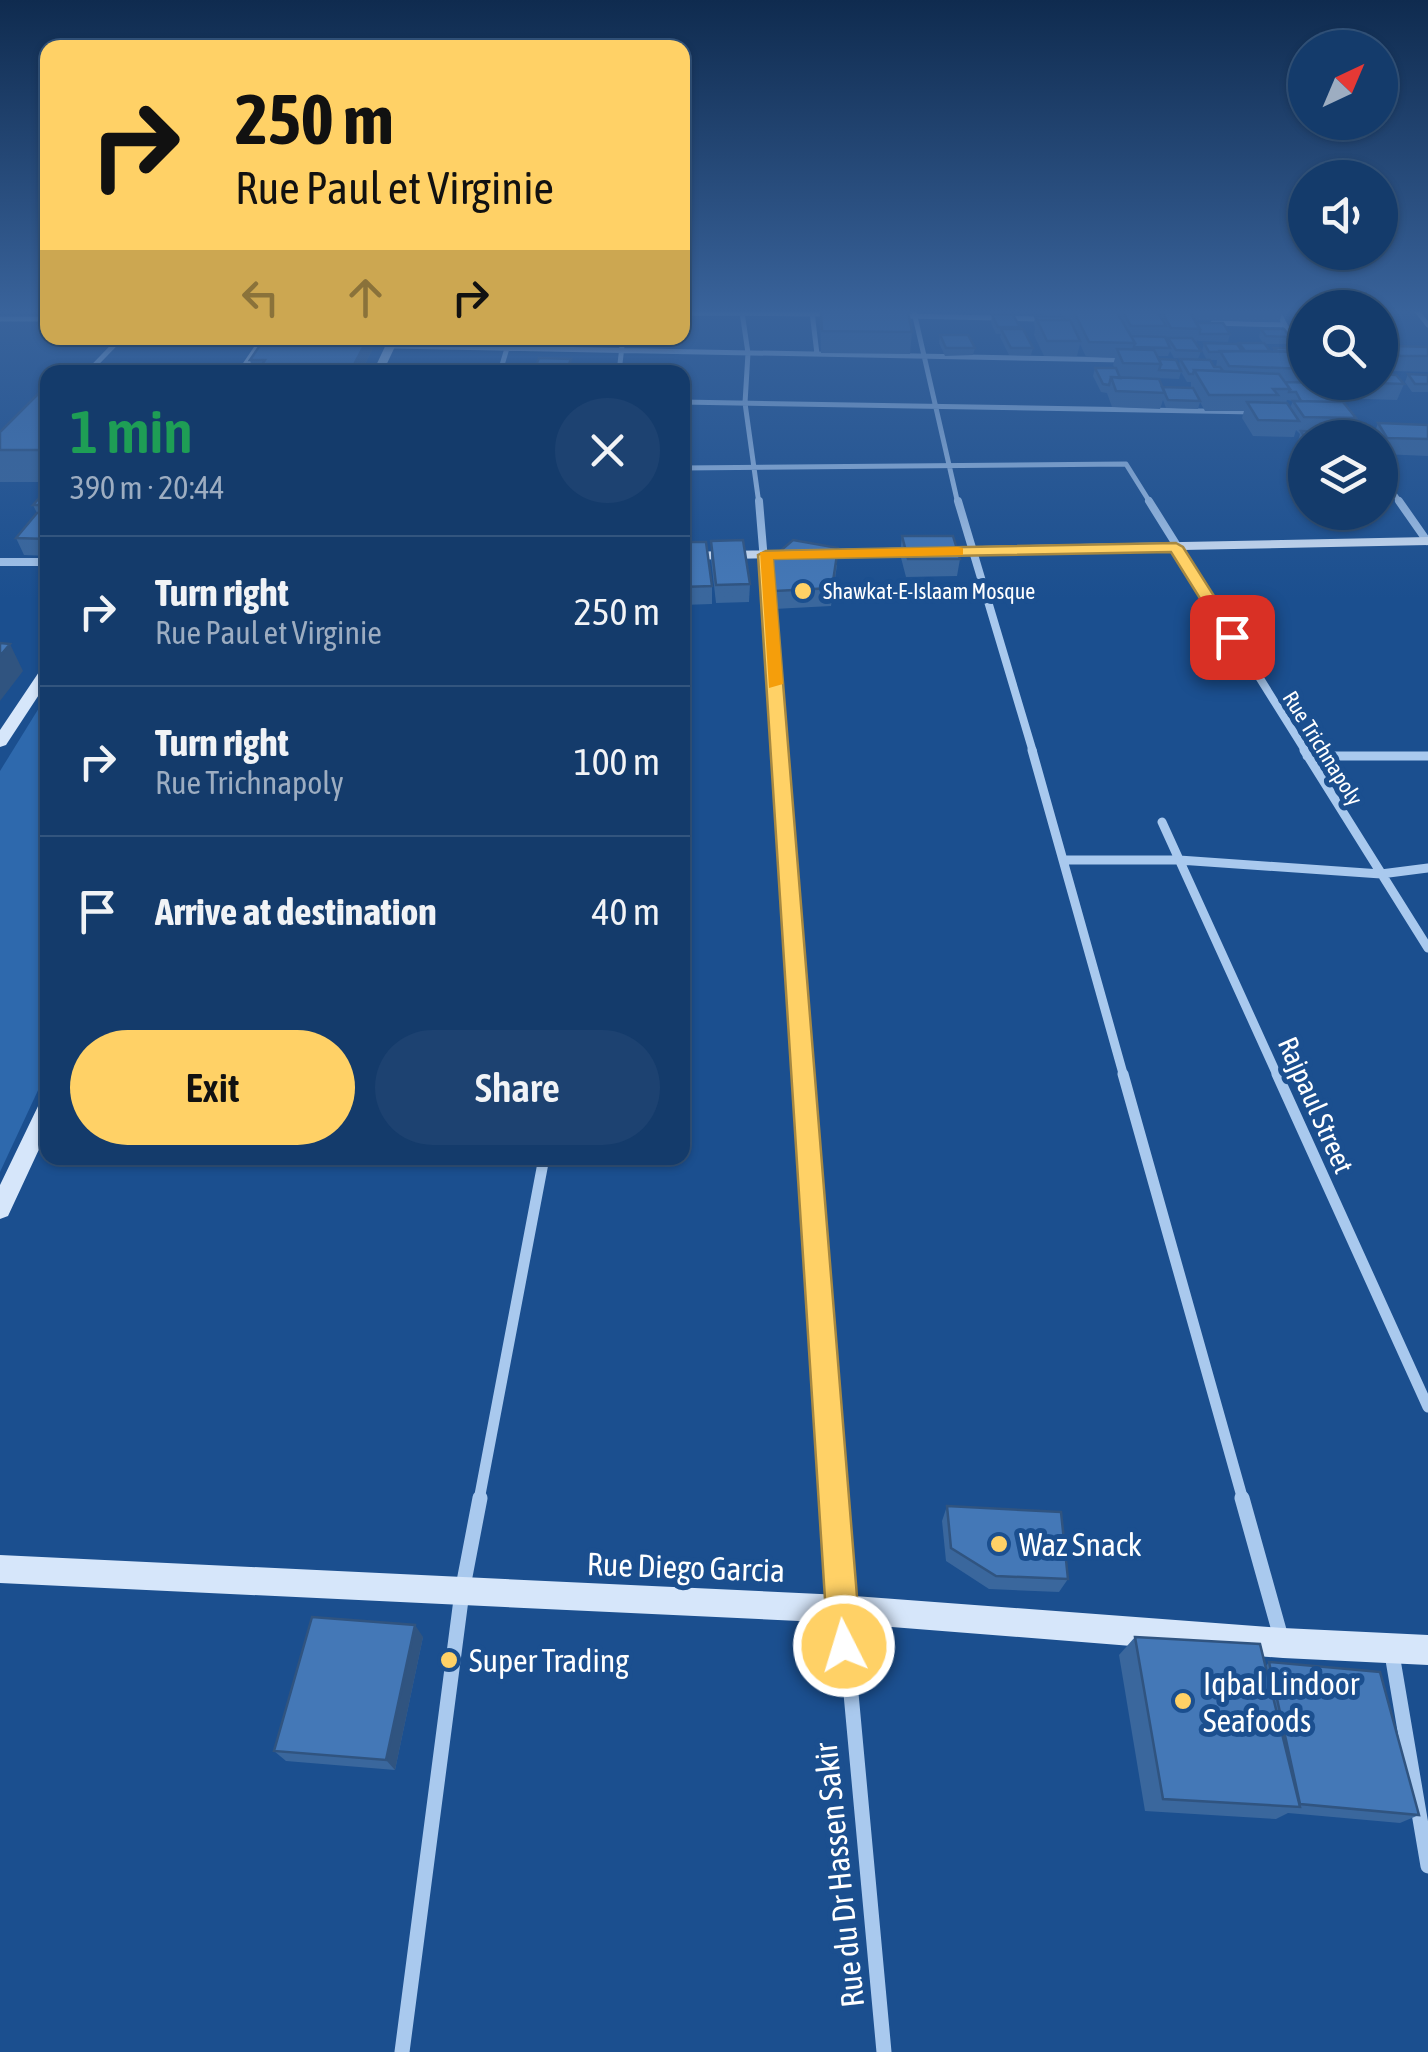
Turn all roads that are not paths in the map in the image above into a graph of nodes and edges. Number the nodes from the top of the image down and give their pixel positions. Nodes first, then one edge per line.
1 (745, 408) edge
2 (933, 408) edge
3 (1030, 408) edge
4 (1263, 412) edge
5 (946, 464) junction
6 (755, 466) junction
7 (690, 468) edge
8 (1398, 499) edge
9 (1427, 541) edge
10 (1176, 547) junction
11 (974, 551) junction
12 (766, 555) junction
13 (690, 556) edge
14 (0, 562) edge
15 (40, 562) edge
16 (40, 681) edge
17 (0, 742) edge
18 (1307, 756) junction
19 (1428, 756) edge
20 (1162, 822) dead end
21 (1063, 860) junction
22 (1179, 860) junction
23 (1428, 868) edge
24 (1381, 874) junction
25 (1428, 948) edge
26 (40, 1123) edge
27 (543, 1165) edge
28 (0, 1209) edge
29 (1428, 1407) edge
30 (0, 1569) edge
31 (462, 1592) junction
32 (841, 1609) junction
33 (1283, 1644) junction
34 (1391, 1648) junction
35 (1428, 1650) edge
36 (1428, 1866) edge
37 (402, 2052) edge
38 (884, 2052) edge

1 - 6 street, Rue du Dr Hassen Sakir
2 - 5 street
3 - 4 street
5 - 6 street
5 - 10 street, Rue Trichnapoly
5 - 11 street
6 - 7 street
6 - 12 street, Rue du Dr Hassen Sakir
8 - 9 street
9 - 10 street
10 - 11 street
10 - 18 street, Rue Trichnapoly
11 - 12 street
11 - 21 street
12 - 13 street
12 - 32 street, Rue du Dr Hassen Sakir
14 - 15 street
16 - 17 street
18 - 19 street
18 - 24 street, Rue Trichnapoly
20 - 22 street, Rajpaul Street
21 - 22 street
21 - 33 street
22 - 24 street
22 - 29 street, Rajpaul Street
23 - 24 street
24 - 25 street, Rue Trichnapoly
26 - 28 street
27 - 31 street
30 - 31 street, Rue Diego Garcia
31 - 32 street, Rue Diego Garcia
31 - 37 street
32 - 33 street, Rue Diego Garcia
32 - 38 street, Rue du Dr Hassen Sakir
33 - 34 street, Rue Diego Garcia
34 - 35 street, Rue Diego Garcia
34 - 36 street

